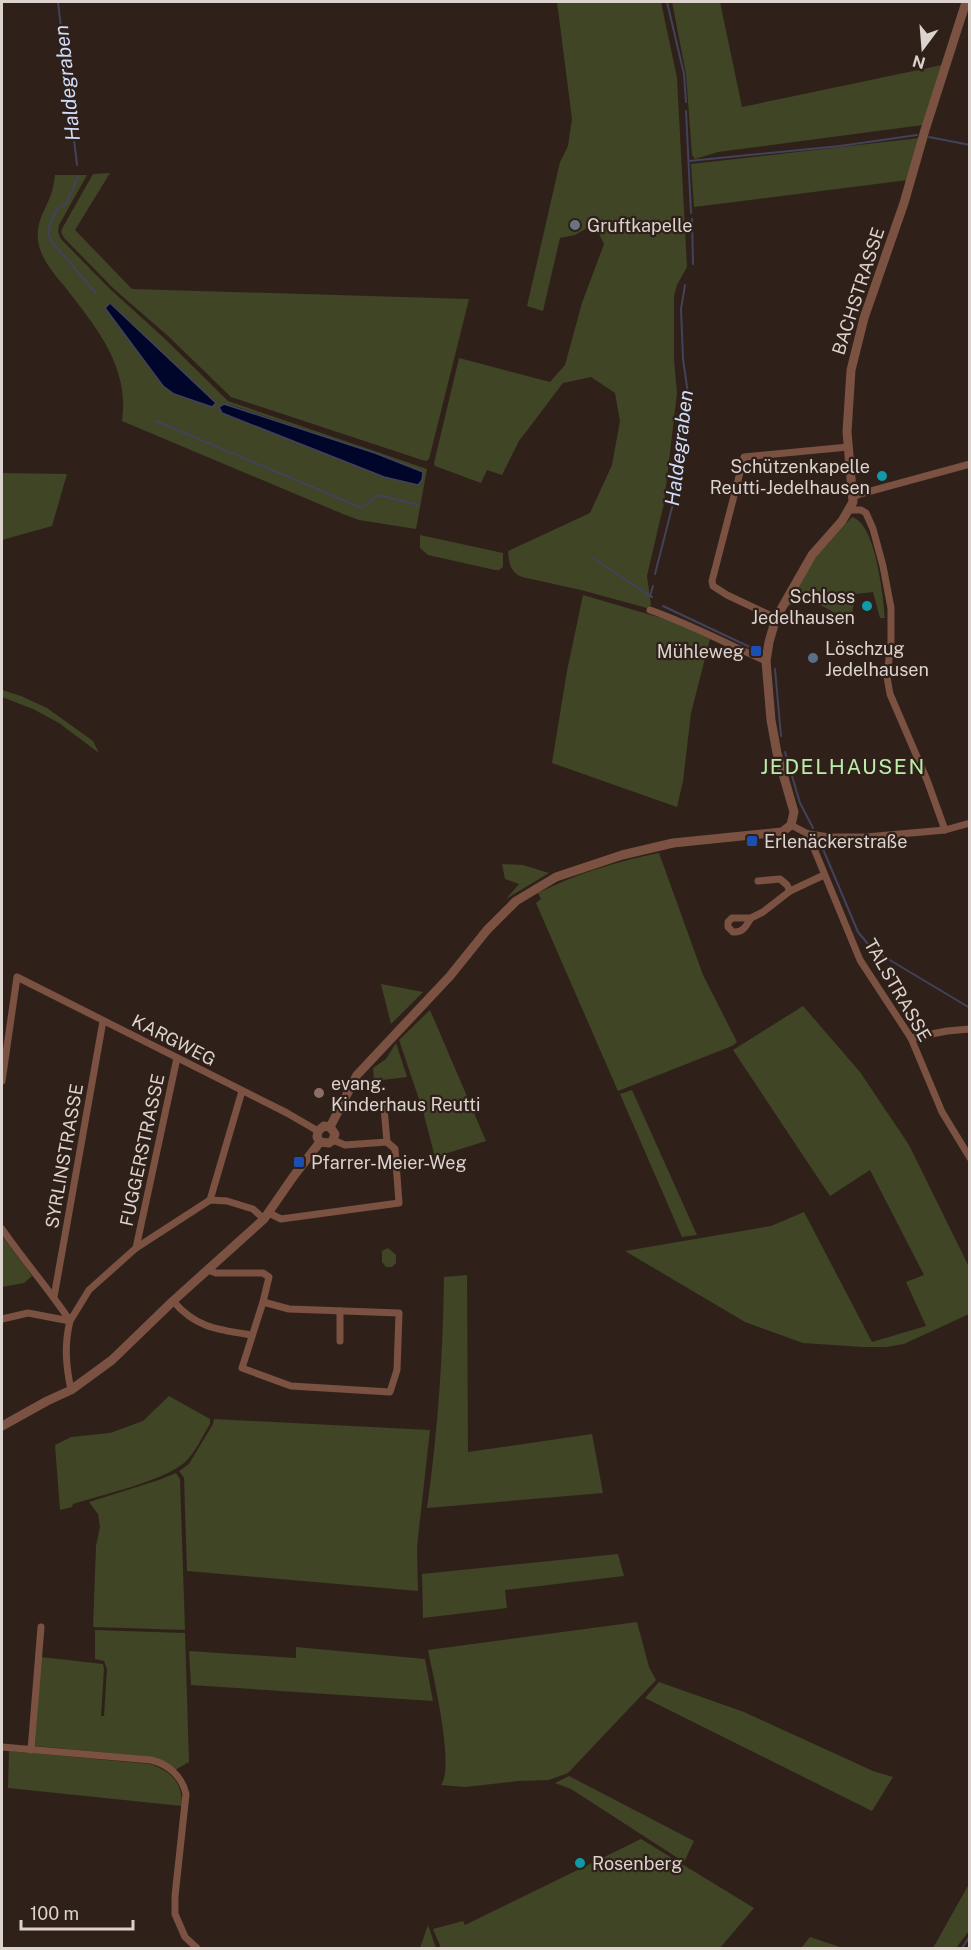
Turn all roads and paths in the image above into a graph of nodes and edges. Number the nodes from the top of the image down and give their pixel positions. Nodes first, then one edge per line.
1 (966, 2) edge
2 (848, 447) junction
3 (969, 464) edge
4 (853, 497) junction
5 (850, 510) junction
6 (650, 610) dead end
7 (776, 618) junction
8 (766, 661) junction
9 (969, 823) edge
10 (790, 825) junction
11 (945, 830) junction
12 (808, 834) junction
13 (824, 875) junction
14 (758, 881) dead end
15 (790, 891) junction
16 (751, 918) dead end
17 (104, 1021) junction
18 (969, 1029) edge
19 (911, 1038) junction
20 (177, 1058) junction
21 (2, 1081) edge
22 (242, 1090) junction
23 (384, 1108) dead end
24 (330, 1127) junction
25 (318, 1131) junction
26 (333, 1140) junction
27 (320, 1142) junction
28 (387, 1142) junction
29 (969, 1158) edge
30 (210, 1200) junction
31 (267, 1216) junction
32 (2, 1230) edge
33 (136, 1248) junction
34 (207, 1270) junction
35 (54, 1297) junction
36 (172, 1301) junction
37 (263, 1302) junction
38 (340, 1311) junction
39 (2, 1319) edge
40 (70, 1321) junction
41 (252, 1335) junction
42 (340, 1341) dead end
43 (71, 1390) junction
44 (2, 1425) edge
45 (42, 1627) dead end
46 (2, 1747) edge
47 (31, 1749) junction
48 (198, 1948) edge

1 - 2 street, BACHSTRASSE
2 - 4 street, BACHSTRASSE
2 - 7 street
3 - 4 street
4 - 5 street, BACHSTRASSE
5 - 7 street, BACHSTRASSE
5 - 11 street
6 - 8 street
7 - 8 street, BACHSTRASSE
8 - 10 street, BACHSTRASSE
9 - 11 street
10 - 12 street
10 - 24 street
11 - 12 street
12 - 13 street, TALSTRASSE
13 - 15 street
13 - 19 street, TALSTRASSE
14 - 15 street
15 - 16 street
17 - 20 street, KARGWEG
17 - 21 street, KARGWEG
17 - 35 street, SYRLINSTRASSE
18 - 19 street
19 - 29 street, TALSTRASSE
20 - 22 street, KARGWEG
20 - 33 street, FUGGERSTRASSE
22 - 25 street, KARGWEG
22 - 30 street
23 - 28 street
24 - 25 street
24 - 26 street
25 - 27 street
26 - 27 street
26 - 28 street
27 - 31 street
28 - 31 street
30 - 31 street
30 - 33 street
31 - 34 street
32 - 35 street
33 - 40 street
34 - 36 street
34 - 37 street
35 - 40 street
36 - 41 street
36 - 43 street
37 - 38 street
37 - 41 street
38 - 41 street
38 - 42 street
39 - 40 street
40 - 43 street
43 - 44 street
45 - 47 street
46 - 47 street
47 - 48 street

